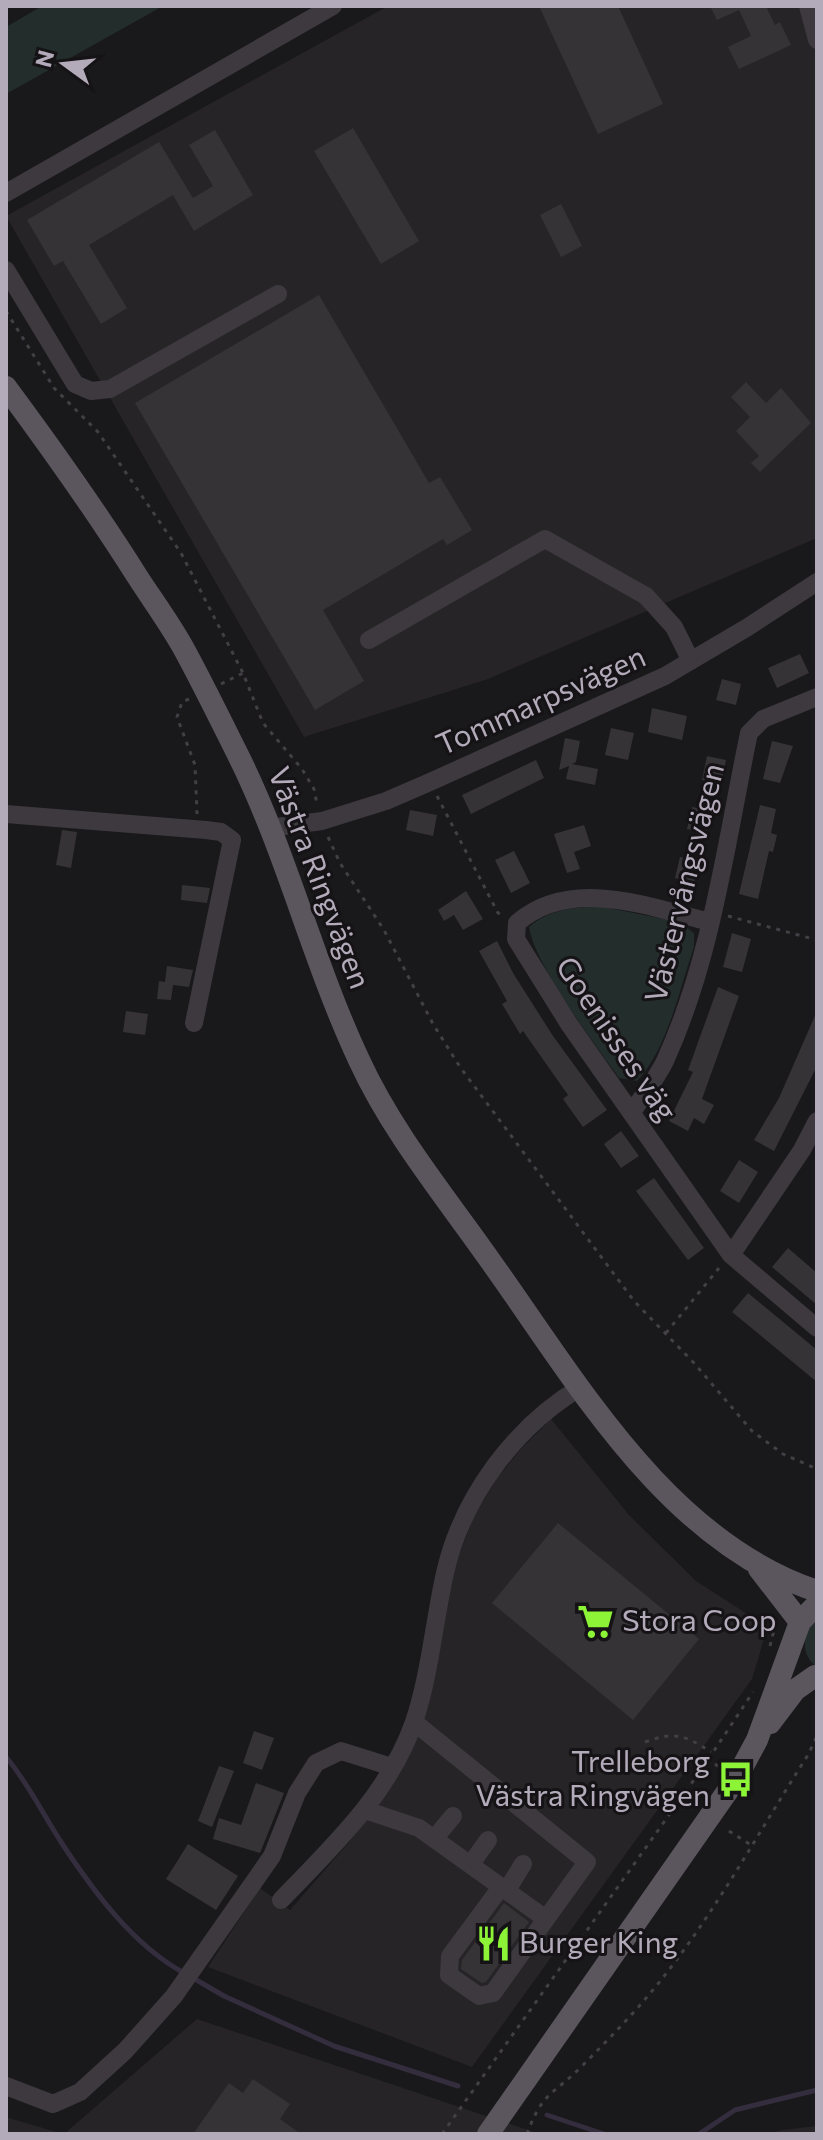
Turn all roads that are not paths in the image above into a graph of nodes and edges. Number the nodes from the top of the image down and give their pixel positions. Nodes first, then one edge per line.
1 (333, 6) edge
2 (808, 6) edge
3 (817, 40) edge
4 (6, 193) edge
5 (6, 270) edge
6 (278, 294) dead end
7 (6, 387) edge
8 (817, 582) edge
9 (369, 640) dead end
10 (691, 661) junction
11 (817, 697) edge
12 (6, 814) edge
13 (269, 828) junction
14 (711, 917) junction
15 (194, 1023) dead end
16 (632, 1112) junction
17 (817, 1121) edge
18 (809, 1154) edge
19 (731, 1255) junction
20 (817, 1328) edge
21 (581, 1387) junction
22 (751, 1559) junction
23 (817, 1591) edge
24 (817, 1604) edge
25 (798, 1629) junction
26 (816, 1676) edge
27 (414, 1722) junction
28 (757, 1740) junction
29 (392, 1767) junction
30 (365, 1810) junction
31 (453, 1816) dead end
32 (434, 1839) junction
33 (488, 1840) dead end
34 (471, 1864) junction
35 (523, 1864) dead end
36 (504, 1888) junction
37 (281, 1900) dead end
38 (546, 1919) junction
39 (6, 2086) edge
40 (488, 2134) edge

1 - 4 street
2 - 3 street
5 - 6 street
7 - 13 main road, Västra Ringvägen
8 - 10 street, Tommarpsvägen
9 - 10 street
10 - 13 street, Tommarpsvägen
11 - 14 street, Västervångsvägen
12 - 15 street
13 - 21 main road, Västra Ringvägen
14 - 16 street, Västervångsvägen
14 - 16 street, Goenisses väg
16 - 19 street, Goenisses väg
17 - 18 street
18 - 19 street
19 - 20 street, Goenisses väg
21 - 22 main road, Västra Ringvägen
21 - 27 street
22 - 23 main road, Västra Ringvägen
22 - 25 main road, Västra Ringvägen
24 - 25 main road
25 - 26 main road, Västra Ringvägen
25 - 28 main road
26 - 28 main road
27 - 29 street
27 - 38 street
28 - 40 main road
29 - 30 street
29 - 39 street
30 - 32 street
30 - 37 street
31 - 32 street
32 - 34 street
33 - 34 street
34 - 36 street
35 - 36 street
36 - 38 street
36 - 38 street

